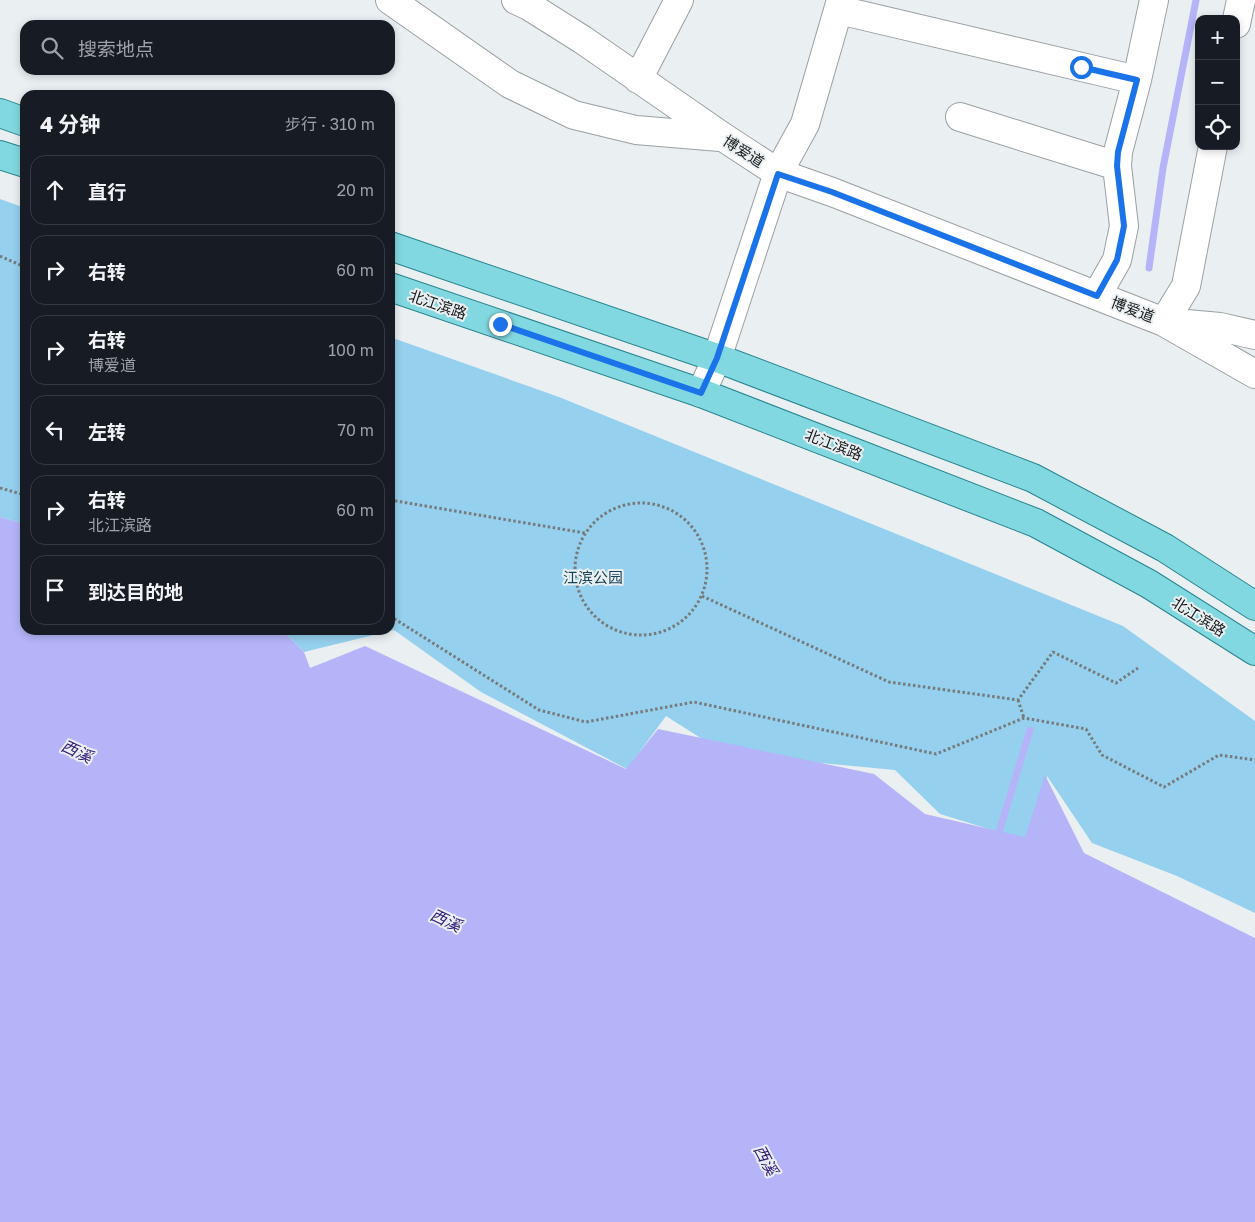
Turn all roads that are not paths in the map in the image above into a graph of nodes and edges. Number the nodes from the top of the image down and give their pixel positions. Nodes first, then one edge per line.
1 (390, 0) edge
2 (516, 0) edge
3 (679, 0) edge
4 (1154, 0) edge
5 (1241, 0) edge
6 (840, 5) edge
7 (1238, 15) edge
8 (638, 79) junction
9 (1137, 80) junction
10 (0, 113) edge
11 (960, 117) dead end
12 (20, 120) edge
13 (723, 138) junction
14 (1212, 150) edge
15 (0, 155) edge
16 (20, 161) edge
17 (1117, 166) junction
18 (778, 174) junction
19 (395, 248) edge
20 (395, 289) edge
21 (1097, 296) junction
22 (1164, 322) junction
23 (1255, 335) edge
24 (717, 358) junction
25 (1255, 374) edge
26 (701, 393) junction
27 (1255, 606) edge
28 (1255, 651) edge

1 - 13 street
2 - 8 street, 博爱道
3 - 8 street
4 - 9 street
5 - 7 street
6 - 9 street
6 - 18 street
8 - 13 street, 博爱道
9 - 17 street
10 - 12 main road
11 - 17 street
13 - 18 street, 博爱道
14 - 22 street
15 - 16 main road
17 - 21 street
18 - 21 street, 博爱道
18 - 24 street
19 - 24 main road
20 - 26 main road, 北江滨路
21 - 22 street, 博爱道
22 - 23 street, 博爱道
22 - 25 street, 博爱道
24 - 26 street
24 - 27 main road
26 - 28 main road, 北江滨路

